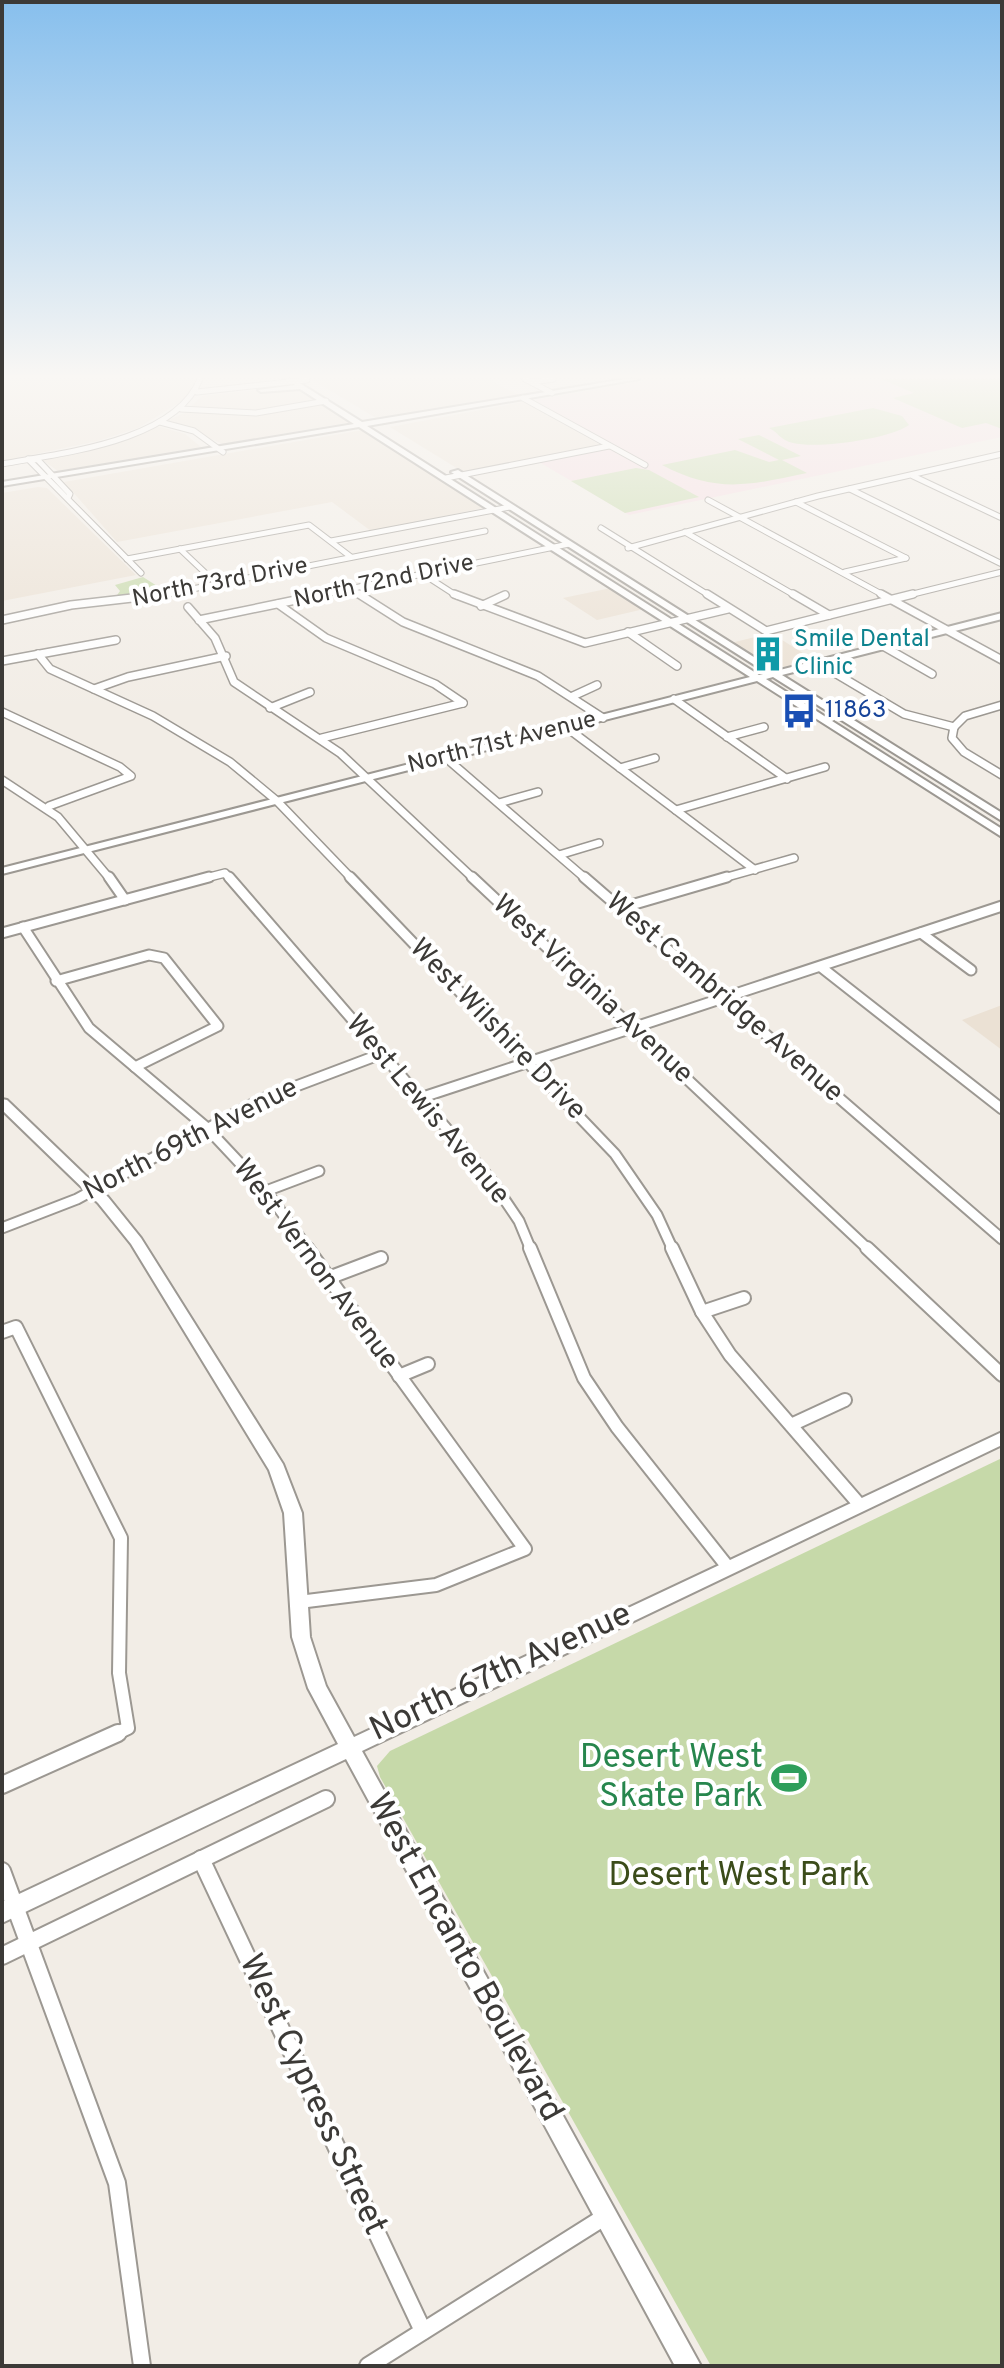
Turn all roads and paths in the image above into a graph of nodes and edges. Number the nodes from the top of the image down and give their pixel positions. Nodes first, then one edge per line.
1 (60, 490) edge
2 (470, 490) edge
3 (483, 490) edge
4 (848, 490) edge
5 (851, 490) edge
6 (942, 490) edge
7 (708, 500) dead end
8 (796, 502) junction
9 (510, 507) junction
10 (496, 509) junction
11 (742, 517) junction
12 (1002, 518) edge
13 (601, 528) dead end
14 (485, 531) dead end
15 (685, 532) junction
16 (331, 541) junction
17 (569, 544) junction
18 (555, 547) junction
19 (628, 548) junction
20 (180, 549) junction
21 (351, 557) junction
22 (127, 559) junction
23 (1002, 564) edge
24 (845, 572) junction
25 (1002, 572) edge
26 (141, 573) dead end
27 (423, 574) junction
28 (217, 584) junction
29 (351, 589) junction
30 (505, 595) dead end
31 (893, 599) junction
32 (278, 604) junction
33 (481, 606) junction
34 (188, 607) dead end
35 (728, 609) junction
36 (829, 615) junction
37 (1002, 616) edge
38 (686, 619) junction
39 (2, 620) edge
40 (199, 620) junction
41 (671, 622) junction
42 (948, 630) junction
43 (628, 632) junction
44 (116, 640) dead end
45 (883, 646) junction
46 (38, 654) junction
47 (226, 656) junction
48 (1002, 660) edge
49 (2, 661) edge
50 (818, 663) junction
51 (677, 666) dead end
52 (773, 674) junction
53 (932, 674) dead end
54 (758, 678) junction
55 (597, 685) dead end
56 (94, 689) junction
57 (310, 692) dead end
58 (573, 696) junction
59 (674, 699) junction
60 (1002, 705) edge
61 (270, 708) junction
62 (991, 708) junction
63 (2, 712) edge
64 (1002, 714) edge
65 (603, 718) junction
66 (566, 727) junction
67 (764, 727) dead end
68 (954, 727) junction
69 (727, 737) junction
70 (322, 738) junction
71 (446, 758) junction
72 (655, 758) dead end
73 (825, 767) dead end
74 (620, 768) junction
75 (933, 775) junction
76 (1002, 775) edge
77 (367, 778) junction
78 (787, 779) junction
79 (2, 780) edge
80 (917, 780) junction
81 (538, 792) dead end
82 (277, 801) junction
83 (499, 803) junction
84 (49, 806) junction
85 (676, 810) junction
86 (1002, 818) edge
87 (1002, 834) edge
88 (599, 843) dead end
89 (89, 849) junction
90 (559, 855) junction
91 (794, 858) dead end
92 (755, 870) junction
93 (2, 871) edge
94 (125, 900) junction
95 (1002, 906) edge
96 (621, 908) junction
97 (23, 927) junction
98 (2, 933) edge
99 (921, 933) junction
100 (821, 967) junction
101 (971, 970) dead end
102 (56, 981) junction
103 (722, 997) junction
104 (631, 1026) junction
105 (381, 1054) junction
106 (528, 1062) junction
107 (135, 1067) junction
108 (420, 1098) junction
109 (2, 1103) edge
110 (1002, 1109) edge
111 (206, 1127) junction
112 (319, 1171) dead end
113 (93, 1190) junction
114 (266, 1191) junction
115 (2, 1228) edge
116 (1002, 1239) edge
117 (381, 1258) dead end
118 (331, 1277) junction
119 (744, 1298) dead end
120 (702, 1312) junction
121 (2, 1332) edge
122 (428, 1364) dead end
123 (1002, 1375) edge
124 (399, 1376) junction
125 (845, 1400) dead end
126 (791, 1425) junction
127 (1002, 1438) edge
128 (859, 1504) junction
129 (727, 1566) junction
130 (299, 1602) junction
131 (348, 1746) junction
132 (2, 1785) edge
133 (326, 1799) dead end
134 (201, 1859) junction
135 (2, 1871) edge
136 (9, 1910) edge
137 (29, 1943) junction
138 (2, 1956) edge
139 (606, 2216) junction
140 (423, 2331) junction
141 (142, 2366) edge
142 (368, 2366) edge
143 (689, 2366) edge

1 - 22 street
2 - 10 main road
3 - 9 main road
4 - 8 street
5 - 23 street
6 - 12 street
7 - 11 street
8 - 11 street
8 - 24 street
9 - 10 street
9 - 17 main road
10 - 16 street
10 - 18 main road
11 - 15 street
11 - 24 street
13 - 19 street
14 - 21 street, North 73rd Drive
15 - 19 street
15 - 36 street
16 - 20 street
16 - 21 street
17 - 18 street, North 72nd Drive
17 - 38 main road
18 - 27 street, North 72nd Drive
18 - 41 main road
19 - 35 street
20 - 22 street
20 - 28 street
21 - 28 street, North 73rd Drive
22 - 26 street
24 - 31 street
25 - 31 street
27 - 29 street, North 72nd Drive
27 - 33 street
28 - 39 street, North 73rd Drive
29 - 32 street, North 72nd Drive
29 - 58 street
30 - 33 street
31 - 36 street
31 - 42 street
32 - 40 street, North 72nd Drive
32 - 70 street
33 - 43 street
34 - 40 street, West Virginia Avenue
35 - 36 street
35 - 38 street
37 - 42 main road, North 71st Avenue
38 - 41 street
38 - 52 main road
40 - 47 street, West Virginia Avenue
41 - 43 street
41 - 54 main road
42 - 45 main road, North 71st Avenue
42 - 48 street
43 - 51 street
44 - 46 street
45 - 50 main road, North 71st Avenue
45 - 53 street
46 - 49 street
46 - 56 street, West Wilshire Drive
47 - 56 street
47 - 61 street, West Virginia Avenue
50 - 52 main road, North 71st Avenue
50 - 68 street
52 - 54 main road, North 71st Avenue
52 - 75 main road
54 - 59 main road, North 71st Avenue
54 - 80 main road
55 - 58 street
56 - 82 street, West Wilshire Drive
57 - 61 street
58 - 65 street
59 - 65 main road, North 71st Avenue
59 - 69 street
60 - 62 street
61 - 70 street, West Virginia Avenue
62 - 64 street
62 - 68 street
63 - 84 street
65 - 66 main road, North 71st Avenue
66 - 71 main road, North 71st Avenue
66 - 74 street
67 - 69 street
68 - 76 street
69 - 78 street
70 - 77 street, West Virginia Avenue
71 - 77 main road, North 71st Avenue
71 - 83 street, West Cambridge Avenue
72 - 74 street
73 - 78 street
74 - 85 street
75 - 80 main road
75 - 86 main road
77 - 82 main road, North 71st Avenue
77 - 104 street, West Virginia Avenue
78 - 85 street
79 - 84 street
80 - 87 main road
81 - 83 street
82 - 89 main road, North 71st Avenue
82 - 106 street, West Wilshire Drive
83 - 90 street, West Cambridge Avenue
84 - 89 street
85 - 92 street
88 - 90 street
89 - 93 main road, North 71st Avenue
89 - 94 street
90 - 96 street, West Cambridge Avenue
91 - 92 street
92 - 96 street
94 - 97 street
94 - 105 street, West Lewis Avenue
95 - 99 street
96 - 103 street, West Cambridge Avenue
97 - 98 street
97 - 102 street, West Vernon Avenue
99 - 100 street
99 - 101 street
100 - 103 street
100 - 110 street
102 - 107 street, West Vernon Avenue
102 - 107 street
103 - 104 street
103 - 116 street, West Cambridge Avenue
104 - 106 street
104 - 123 street, West Virginia Avenue
105 - 108 street, West Lewis Avenue
105 - 111 street, North 69th Avenue
106 - 108 street
106 - 120 street, West Wilshire Drive
107 - 111 street, West Vernon Avenue
108 - 129 street, West Lewis Avenue
109 - 113 main road, West Encanto Boulevard
111 - 113 street, North 69th Avenue
111 - 114 street, West Vernon Avenue
112 - 114 street
113 - 115 street, North 69th Avenue
113 - 130 main road, West Encanto Boulevard
114 - 118 street, West Vernon Avenue
117 - 118 street
118 - 124 street, West Vernon Avenue
119 - 120 street
120 - 126 street, West Wilshire Drive
121 - 132 street
122 - 124 street
124 - 130 street, West Vernon Avenue
125 - 126 street
126 - 128 street, West Wilshire Drive
127 - 128 main road, North 67th Avenue
128 - 129 main road, North 67th Avenue
129 - 131 main road, North 67th Avenue
130 - 131 main road, West Encanto Boulevard
131 - 136 main road, North 67th Avenue
131 - 139 main road, West Encanto Boulevard
133 - 134 street
134 - 137 street
134 - 140 street, West Cypress Street
135 - 136 street
136 - 137 street
137 - 138 street
137 - 141 street
139 - 140 street
139 - 143 main road, West Encanto Boulevard
140 - 142 street

